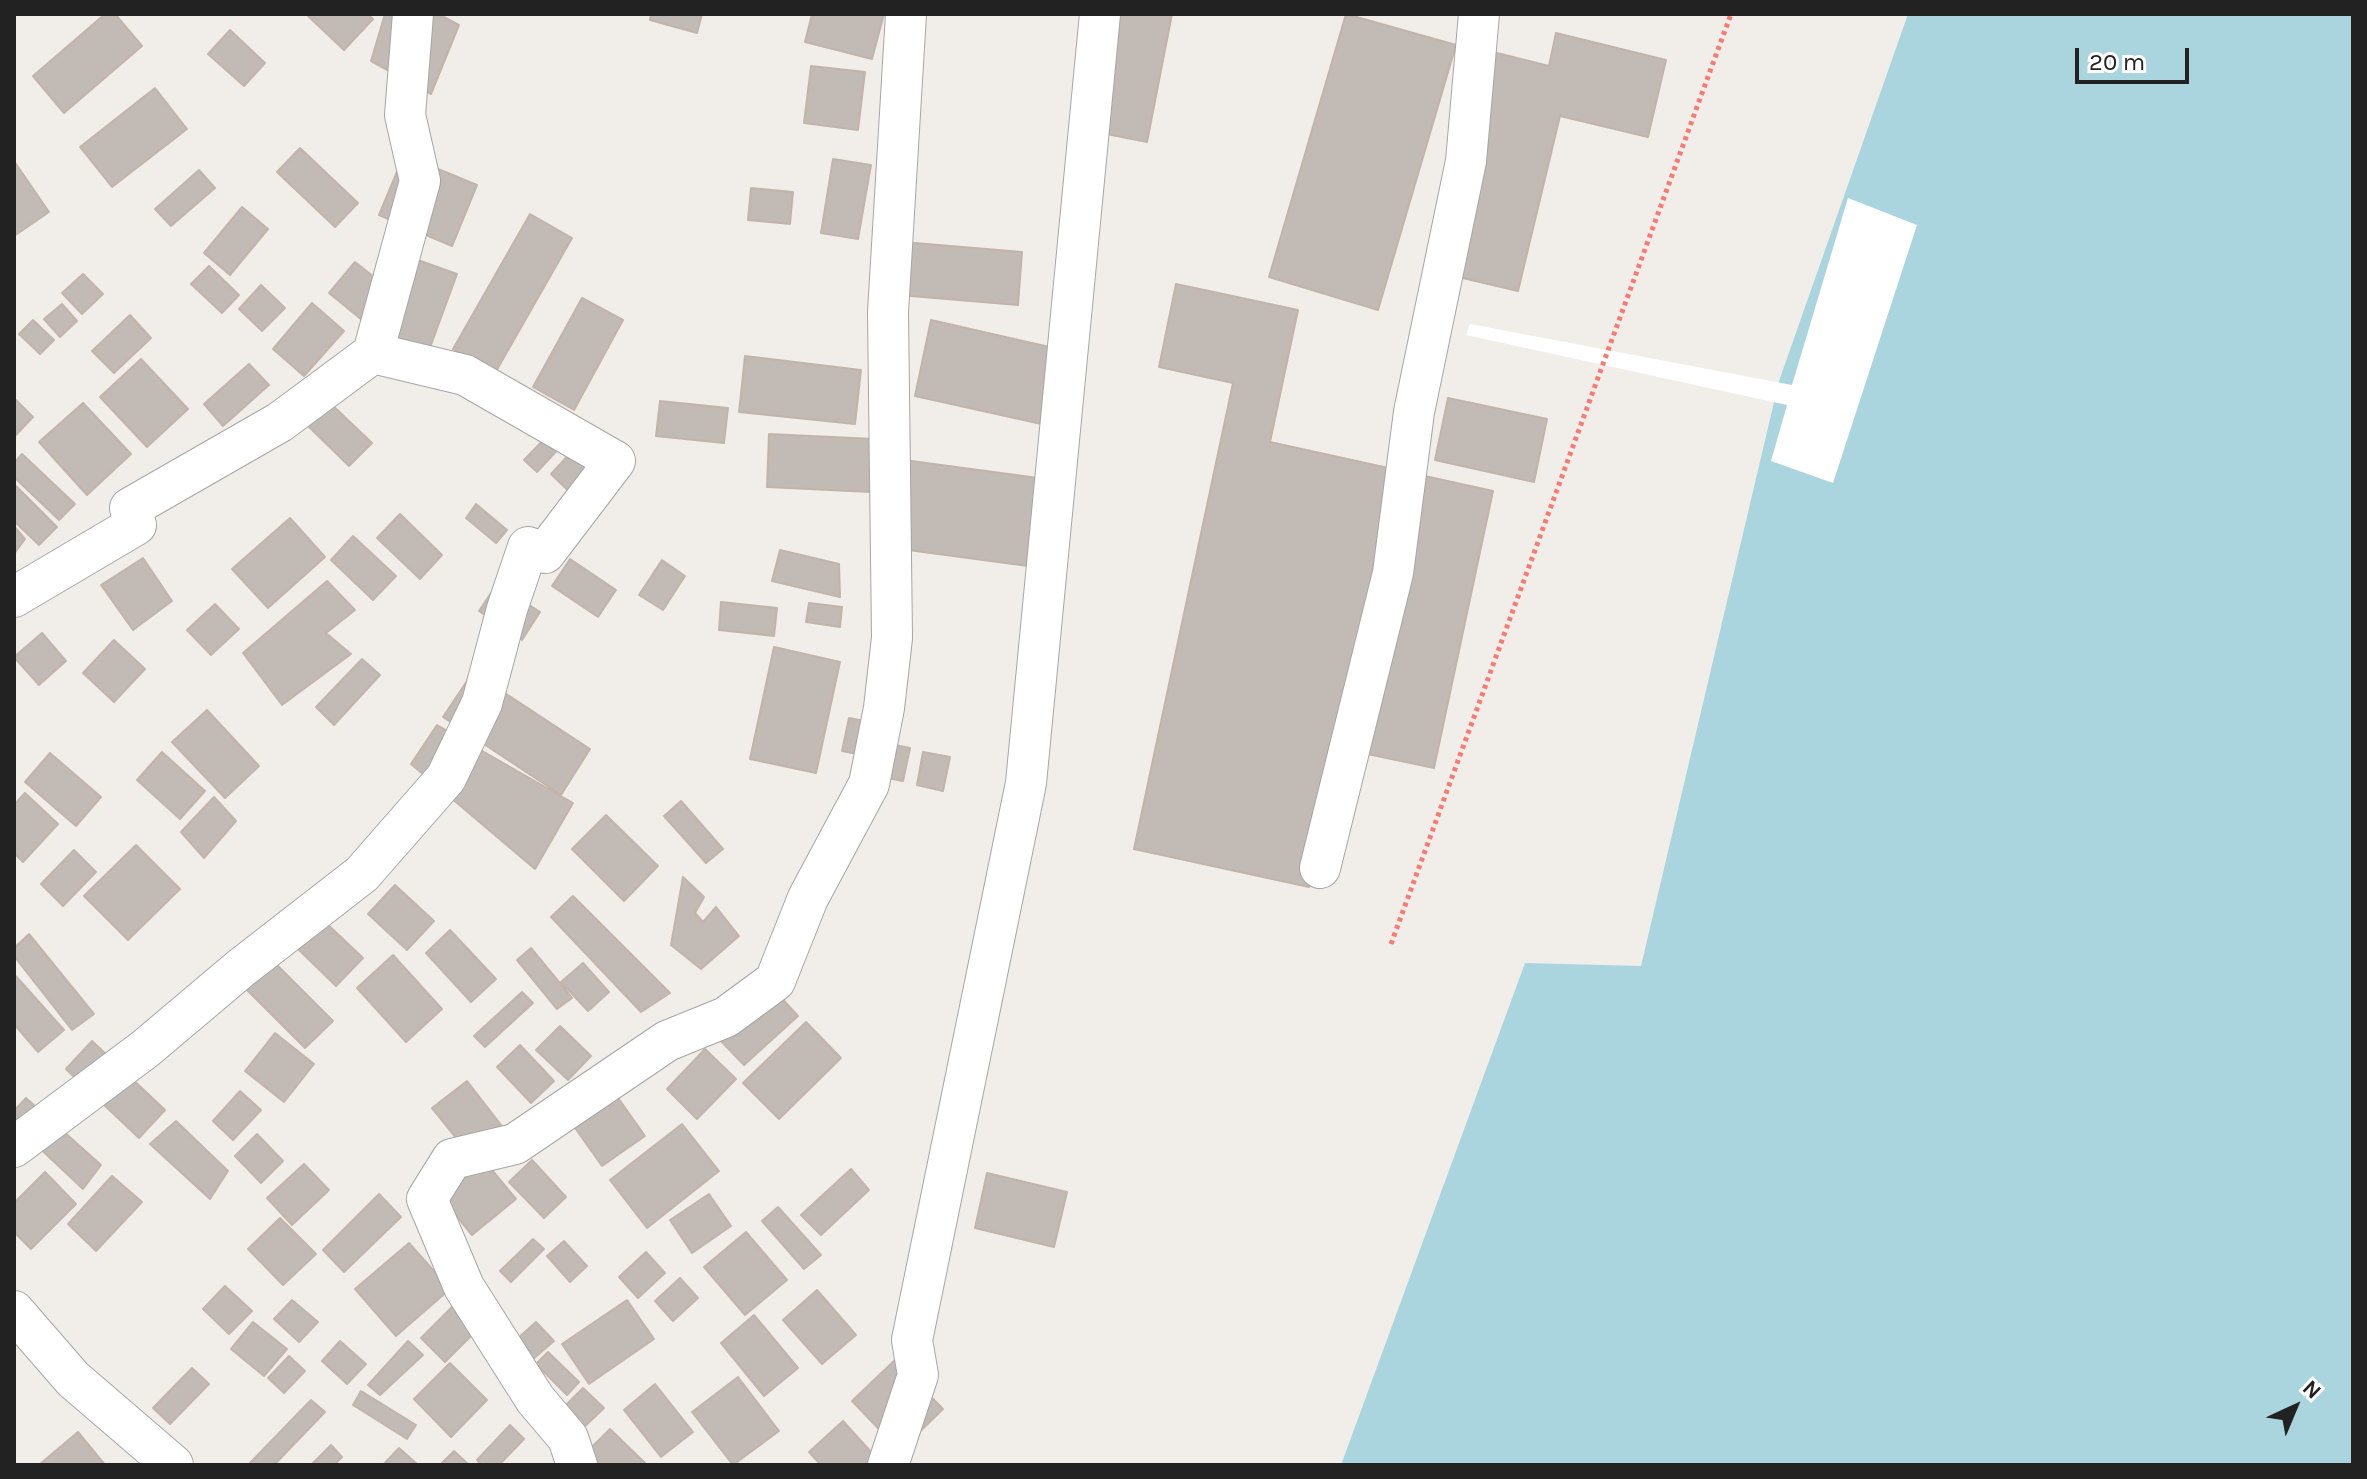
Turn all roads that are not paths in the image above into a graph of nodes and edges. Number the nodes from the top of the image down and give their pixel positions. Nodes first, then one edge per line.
1 (413, 14) edge
2 (906, 14) edge
3 (1100, 14) edge
4 (1479, 14) edge
5 (373, 353) junction
6 (14, 597) edge
7 (1320, 868) dead end
8 (14, 1147) edge
9 (14, 1311) edge
10 (173, 1465) edge
11 (577, 1465) edge
12 (888, 1465) edge

1 - 5 street
2 - 11 street
3 - 12 street
4 - 7 street
5 - 6 street
5 - 8 street
9 - 10 street

